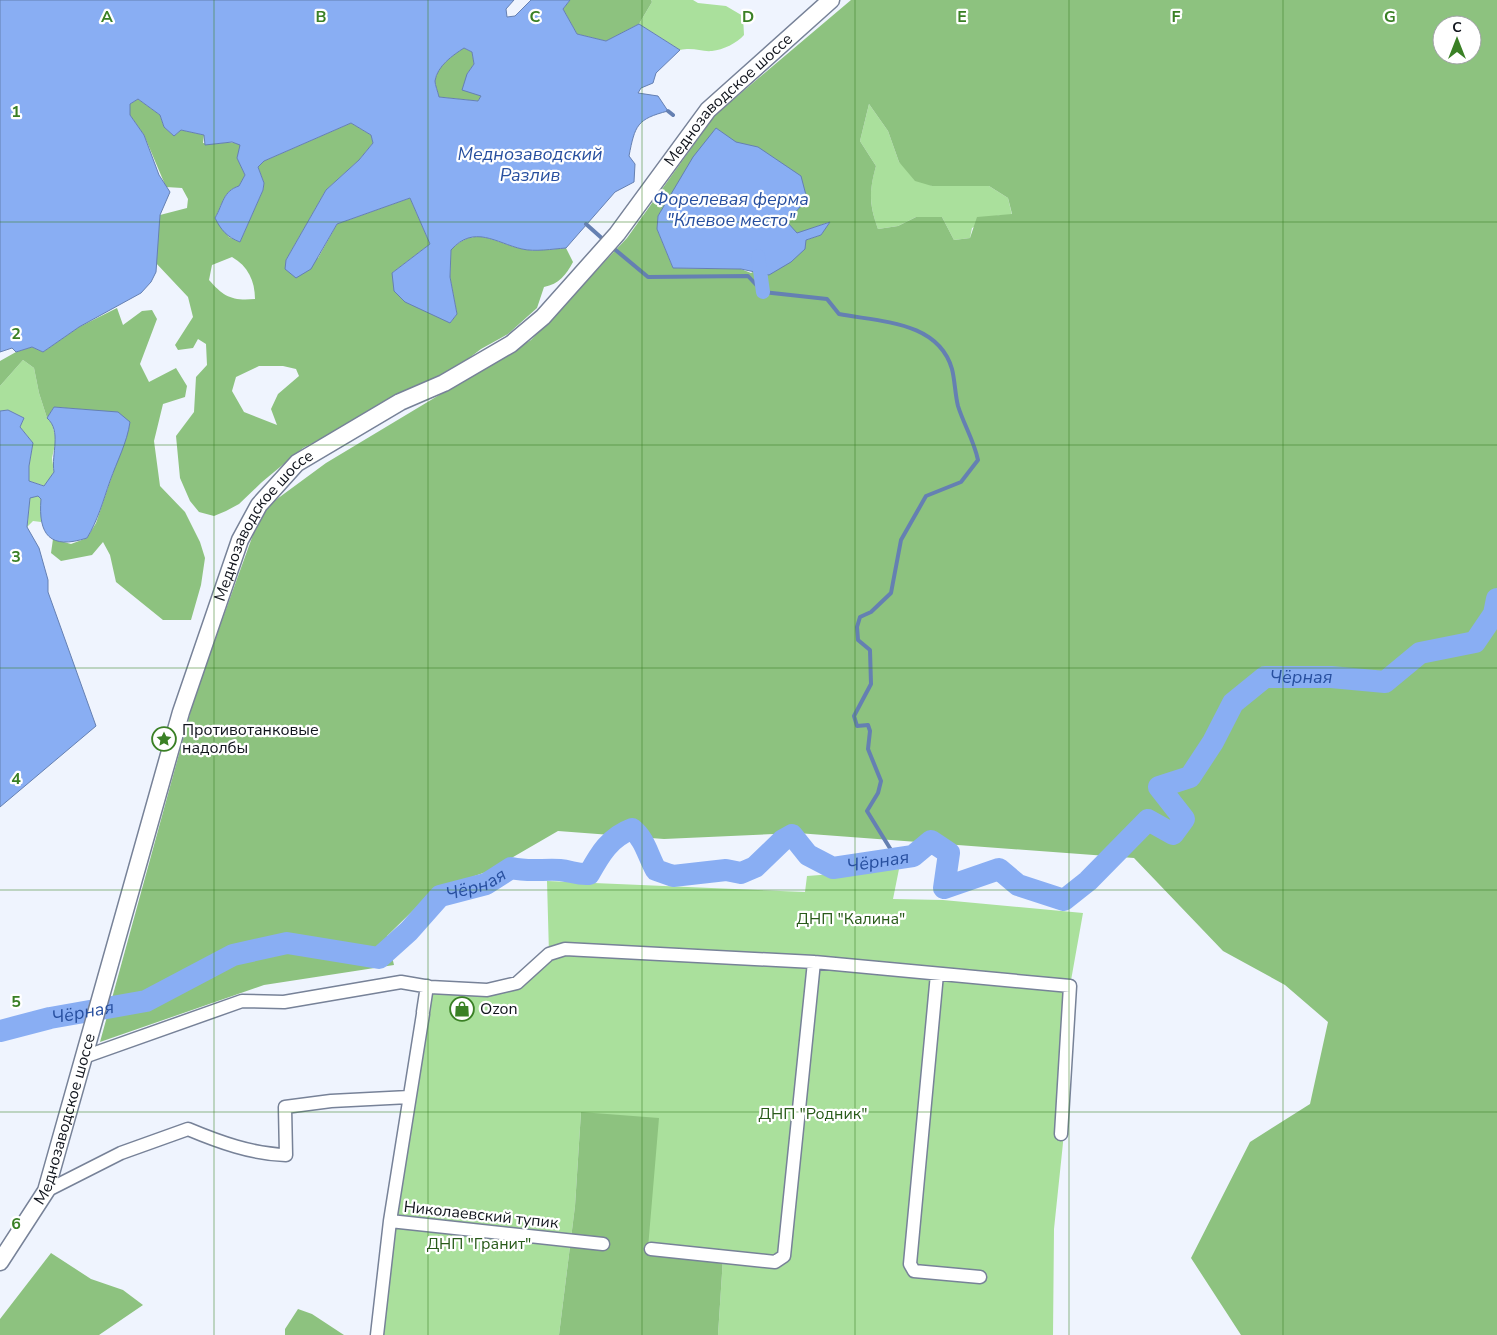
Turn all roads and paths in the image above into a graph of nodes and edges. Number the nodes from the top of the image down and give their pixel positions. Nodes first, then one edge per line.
1 (831, 0) edge
2 (814, 962) junction
3 (937, 974) junction
4 (427, 986) junction
5 (85, 1056) junction
6 (409, 1097) junction
7 (1062, 1134) dead end
8 (46, 1191) junction
9 (390, 1221) junction
10 (603, 1244) dead end
11 (651, 1249) dead end
12 (0, 1262) edge
13 (980, 1277) dead end
14 (377, 1335) edge

1 - 5 main road, Меднозаводское шоссе
2 - 3 street
2 - 4 street
2 - 11 street
3 - 7 street
3 - 13 street
4 - 5 street
4 - 6 street
5 - 8 main road, Меднозаводское шоссе
6 - 8 street
6 - 9 street
8 - 12 main road, Меднозаводское шоссе
9 - 10 street, Николаевский тупик
9 - 14 street

